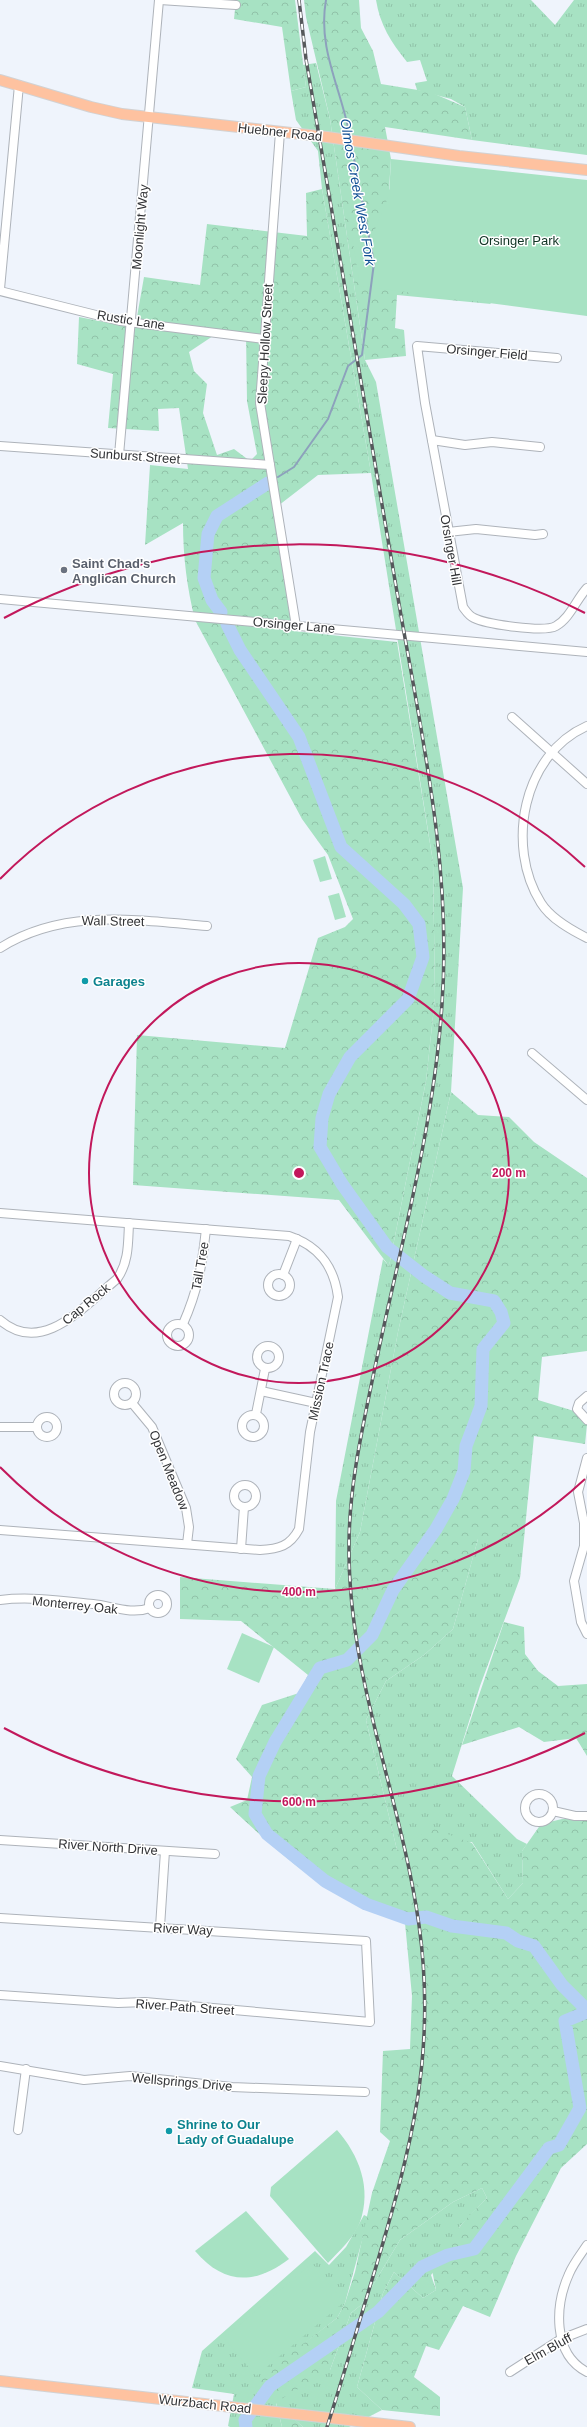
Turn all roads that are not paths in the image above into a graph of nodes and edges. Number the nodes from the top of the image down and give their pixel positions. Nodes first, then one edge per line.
1 (160, 0) edge
2 (236, 5) dead end
3 (0, 80) edge
4 (19, 85) junction
5 (149, 117) junction
6 (280, 132) junction
7 (587, 170) edge
8 (0, 290) edge
9 (131, 322) junction
10 (264, 339) junction
11 (417, 346) joint
12 (557, 358) dead end
13 (432, 440) junction
14 (0, 446) edge
15 (540, 447) dead end
16 (120, 455) junction
17 (270, 465) junction
18 (448, 532) junction
19 (543, 534) dead end
20 (587, 588) edge
21 (0, 599) edge
22 (296, 626) junction
23 (587, 652) edge
24 (512, 717) dead end
25 (587, 726) edge
26 (552, 752) junction
27 (587, 784) edge
28 (207, 926) dead end
29 (587, 938) edge
30 (0, 948) edge
31 (532, 1053) dead end
32 (587, 1100) edge
33 (0, 1213) edge
34 (129, 1223) junction
35 (206, 1229) junction
36 (297, 1239) junction
37 (283, 1275) dead end
38 (0, 1320) edge
39 (183, 1324) dead end
40 (265, 1369) dead end
41 (261, 1392) junction
42 (587, 1396) edge
43 (132, 1403) dead end
44 (316, 1403) junction
45 (256, 1414) dead end
46 (587, 1420) edge
47 (0, 1427) edge
48 (36, 1427) dead end
49 (587, 1458) edge
50 (244, 1507) dead end
51 (585, 1512) edge
52 (0, 1530) edge
53 (586, 1532) edge
54 (187, 1544) junction
55 (242, 1549) junction
56 (0, 1600) edge
57 (150, 1608) dead end
58 (587, 1634) edge
59 (553, 1811) dead end
60 (587, 1816) edge
61 (0, 1840) edge
62 (165, 1851) junction
63 (215, 1854) dead end
64 (0, 1918) edge
65 (160, 1927) junction
66 (0, 1995) edge
67 (370, 2022) joint
68 (0, 2066) edge
69 (26, 2069) junction
70 (365, 2092) dead end
71 (18, 2130) dead end
72 (587, 2245) edge
73 (587, 2329) edge
74 (561, 2338) junction
75 (510, 2372) dead end
76 (587, 2372) edge
77 (0, 2381) edge
78 (410, 2427) edge

1 - 2 street
1 - 5 street, Moonlight Way
3 - 4 main road, Huebner Road
4 - 5 main road, Huebner Road
4 - 8 street
5 - 6 main road, Huebner Road
5 - 9 street, Moonlight Way
6 - 7 main road, Huebner Road
6 - 10 street, Sleepy Hollow Street
8 - 9 street, Rustic Lane
9 - 10 street, Rustic Lane
9 - 16 street, Moonlight Way
10 - 17 street, Sleepy Hollow Street
11 - 12 street, Orsinger Field
11 - 13 street, Orsinger Hill
13 - 15 street
13 - 18 street, Orsinger Hill
14 - 16 street, Sunburst Street
16 - 17 street, Sunburst Street
17 - 22 street, Sleepy Hollow Street
18 - 19 street
18 - 20 street, Orsinger Hill
21 - 22 street, Orsinger Lane
22 - 23 street, Orsinger Lane
24 - 26 street
25 - 26 street
26 - 27 street
26 - 29 street
28 - 30 street, Wall Street
31 - 32 street
33 - 34 street, Mission Trace
34 - 35 street, Mission Trace
34 - 38 street, Cap Rock
35 - 36 street, Mission Trace
35 - 39 street, Tall Tree
36 - 37 street
36 - 44 street, Mission Trace
40 - 41 street
41 - 44 street
41 - 45 street
42 - 46 street
43 - 54 street, Open Meadow
44 - 55 street, Mission Trace
47 - 48 street
49 - 51 street
50 - 55 street
51 - 53 street
52 - 54 street, Mission Trace
53 - 58 street
54 - 55 street, Mission Trace
56 - 57 street, Monterrey Oak
59 - 60 street
61 - 62 street, River North Drive
62 - 63 street, River North Drive
62 - 65 street
64 - 65 street, River Way
65 - 67 street, River Way
66 - 67 street, River Path Street
68 - 69 street, Wellsprings Drive
69 - 70 street, Wellsprings Drive
69 - 71 street
72 - 74 street
73 - 74 street, Elm Bluff
74 - 75 street, Elm Bluff
74 - 76 street
77 - 78 main road, Wurzbach Road

